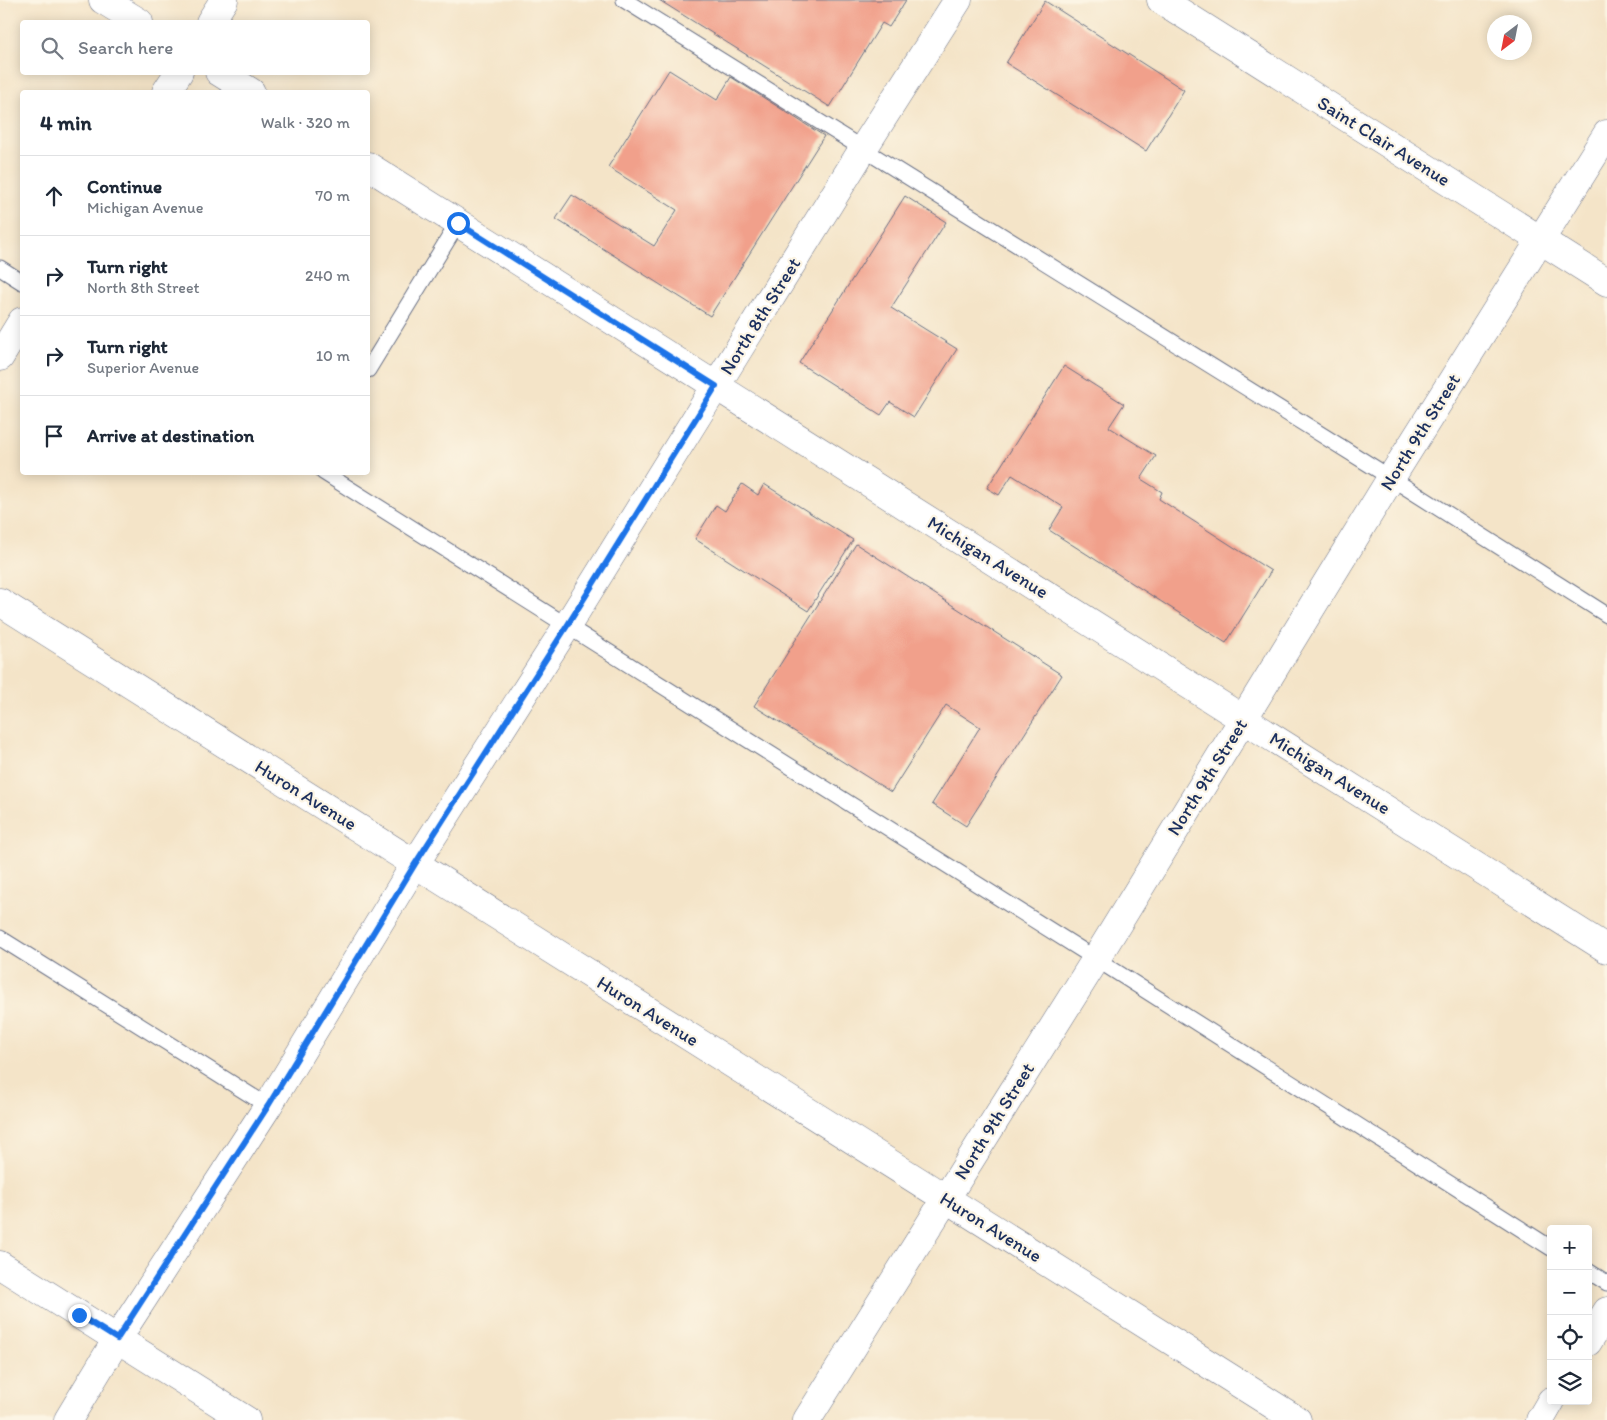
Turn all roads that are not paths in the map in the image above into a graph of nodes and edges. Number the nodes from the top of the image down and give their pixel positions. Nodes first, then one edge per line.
1 (103, 0) edge
2 (224, 0) edge
3 (624, 0) edge
4 (958, 0) edge
5 (1161, 0) edge
6 (136, 20) edge
7 (211, 20) edge
8 (177, 75) edge
9 (225, 75) edge
10 (167, 90) edge
11 (248, 90) edge
12 (1607, 134) edge
13 (863, 149) junction
14 (370, 167) edge
15 (458, 223) junction
16 (1541, 240) junction
17 (0, 268) edge
18 (20, 281) edge
19 (1607, 282) edge
20 (20, 324) edge
21 (0, 357) edge
22 (370, 367) edge
23 (716, 386) junction
24 (329, 475) edge
25 (1391, 478) junction
26 (0, 602) edge
27 (1607, 615) edge
28 (567, 626) junction
29 (1243, 718) junction
30 (415, 864) junction
31 (0, 938) edge
32 (1607, 949) edge
33 (1096, 959) junction
34 (268, 1106) junction
35 (945, 1198) junction
36 (1547, 1245) edge
37 (0, 1265) edge
38 (1592, 1274) edge
39 (1607, 1283) edge
40 (1607, 1311) edge
41 (1592, 1335) edge
42 (117, 1339) junction
43 (1549, 1405) edge
44 (68, 1420) edge
45 (246, 1420) edge
46 (807, 1420) edge
47 (1297, 1420) edge
48 (1540, 1420) edge

1 - 6 street
2 - 7 street
3 - 13 lane
4 - 13 street, North 8th Street
5 - 16 street, Saint Clair Avenue
8 - 10 street
9 - 11 street
12 - 16 street, North 9th Street
13 - 23 street, North 8th Street
13 - 25 lane
14 - 15 street, Michigan Avenue
15 - 22 lane
15 - 23 street, Michigan Avenue
16 - 19 street, Saint Clair Avenue
16 - 25 street, North 9th Street
17 - 18 lane
20 - 21 street
23 - 28 street, North 8th Street
23 - 29 street, Michigan Avenue
24 - 28 lane
25 - 27 lane
25 - 29 street, North 9th Street
26 - 30 street, Huron Avenue
28 - 30 street, North 8th Street
28 - 33 lane
29 - 32 street, Michigan Avenue
29 - 33 street, North 9th Street
30 - 34 street, North 8th Street
30 - 35 street, Huron Avenue
31 - 34 lane
33 - 35 street, North 9th Street
33 - 36 lane
34 - 42 street, North 8th Street
35 - 46 street, North 9th Street
35 - 47 street, Huron Avenue
37 - 42 street
38 - 39 lane
40 - 41 street
42 - 44 street, North 8th Street
42 - 45 street
43 - 48 street

